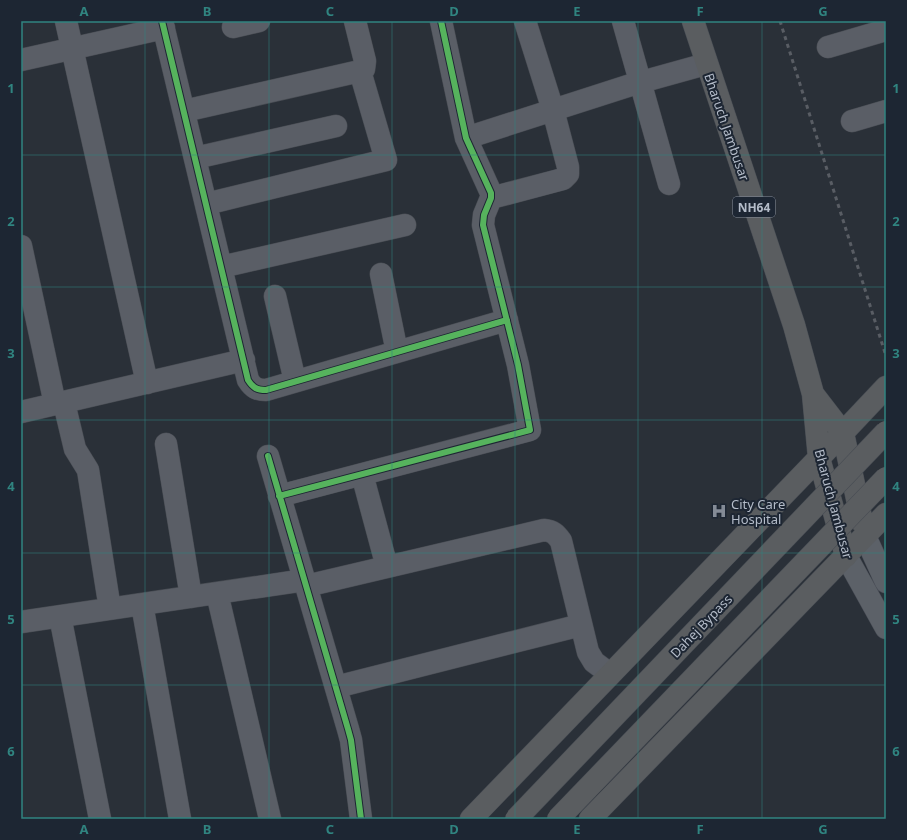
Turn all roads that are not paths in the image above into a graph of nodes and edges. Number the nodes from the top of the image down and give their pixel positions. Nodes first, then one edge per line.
1 (66, 21) edge
2 (259, 21) edge
3 (355, 21) edge
4 (441, 21) edge
5 (525, 21) edge
6 (623, 21) edge
7 (692, 21) edge
8 (163, 24) edge
9 (233, 27) dead end
10 (886, 30) edge
11 (828, 47) dead end
12 (72, 48) junction
13 (21, 60) edge
14 (706, 64) junction
15 (360, 71) junction
16 (640, 83) junction
17 (553, 110) junction
18 (184, 111) junction
19 (886, 111) edge
20 (852, 121) dead end
21 (336, 126) dead end
22 (466, 138) junction
23 (195, 158) junction
24 (669, 184) dead end
25 (491, 198) junction
26 (206, 204) junction
27 (405, 224) dead end
28 (21, 246) edge
29 (221, 267) junction
30 (381, 274) dead end
31 (275, 296) dead end
32 (507, 320) junction
33 (397, 352) junction
34 (244, 360) junction
35 (296, 381) junction
36 (147, 382) junction
37 (886, 387) edge
38 (813, 394) junction
39 (60, 403) junction
40 (21, 412) edge
41 (886, 432) edge
42 (843, 433) junction
43 (166, 444) dead end
44 (268, 456) dead end
45 (819, 458) junction
46 (362, 474) junction
47 (886, 478) edge
48 (280, 496) junction
49 (886, 514) edge
50 (865, 536) junction
51 (846, 556) junction
52 (387, 567) junction
53 (886, 582) edge
54 (305, 583) junction
55 (218, 593) junction
56 (191, 597) junction
57 (142, 604) junction
58 (110, 609) junction
59 (60, 616) junction
60 (21, 622) edge
61 (581, 625) junction
62 (886, 628) edge
63 (610, 674) junction
64 (336, 687) junction
65 (100, 819) edge
66 (180, 819) edge
67 (270, 819) edge
68 (361, 819) edge
69 (471, 819) edge
70 (516, 819) edge
71 (558, 819) edge
72 (590, 819) edge

1 - 12 street
2 - 9 street
3 - 15 street
4 - 22 street
5 - 17 street
6 - 16 street
7 - 14 highway, Bharuch Jambusar / NH64
8 - 12 street
8 - 18 street
10 - 11 street
12 - 13 street
12 - 36 street
14 - 16 street
14 - 38 highway, Bharuch Jambusar / NH64
15 - 18 street
15 - 26 street
16 - 17 street
16 - 24 street
17 - 22 street
17 - 25 street
18 - 23 street
19 - 20 street
21 - 23 street
22 - 25 street
23 - 26 street
25 - 32 street
26 - 29 street
27 - 29 street
28 - 39 street
29 - 34 street
30 - 33 street
31 - 35 street
32 - 33 street
32 - 46 street
33 - 35 street
34 - 35 street
34 - 36 street
36 - 39 street
37 - 42 highway
38 - 42 highway, Bharuch Jambusar / NH64
38 - 45 highway, Bharuch Jambusar / NH64
39 - 40 street
39 - 58 street
41 - 70 highway, Dahej Bypass, bridge
42 - 45 highway
42 - 50 highway, Bharuch Jambusar / NH64
43 - 56 street
44 - 48 street
45 - 51 highway, Bharuch Jambusar / NH64
45 - 63 highway
46 - 48 street
46 - 52 street
47 - 71 highway, bridge
48 - 54 street
49 - 50 highway
50 - 51 highway
50 - 53 main road, Bharuch Jambusar
51 - 62 main road, Bharuch Jambusar
51 - 72 highway
52 - 54 street
52 - 61 street
54 - 55 street
54 - 64 street
55 - 56 street
55 - 67 street
56 - 57 street
57 - 58 street
57 - 66 street
58 - 59 street
59 - 60 street
59 - 65 street
61 - 63 street
61 - 64 street
63 - 69 highway
64 - 68 street

